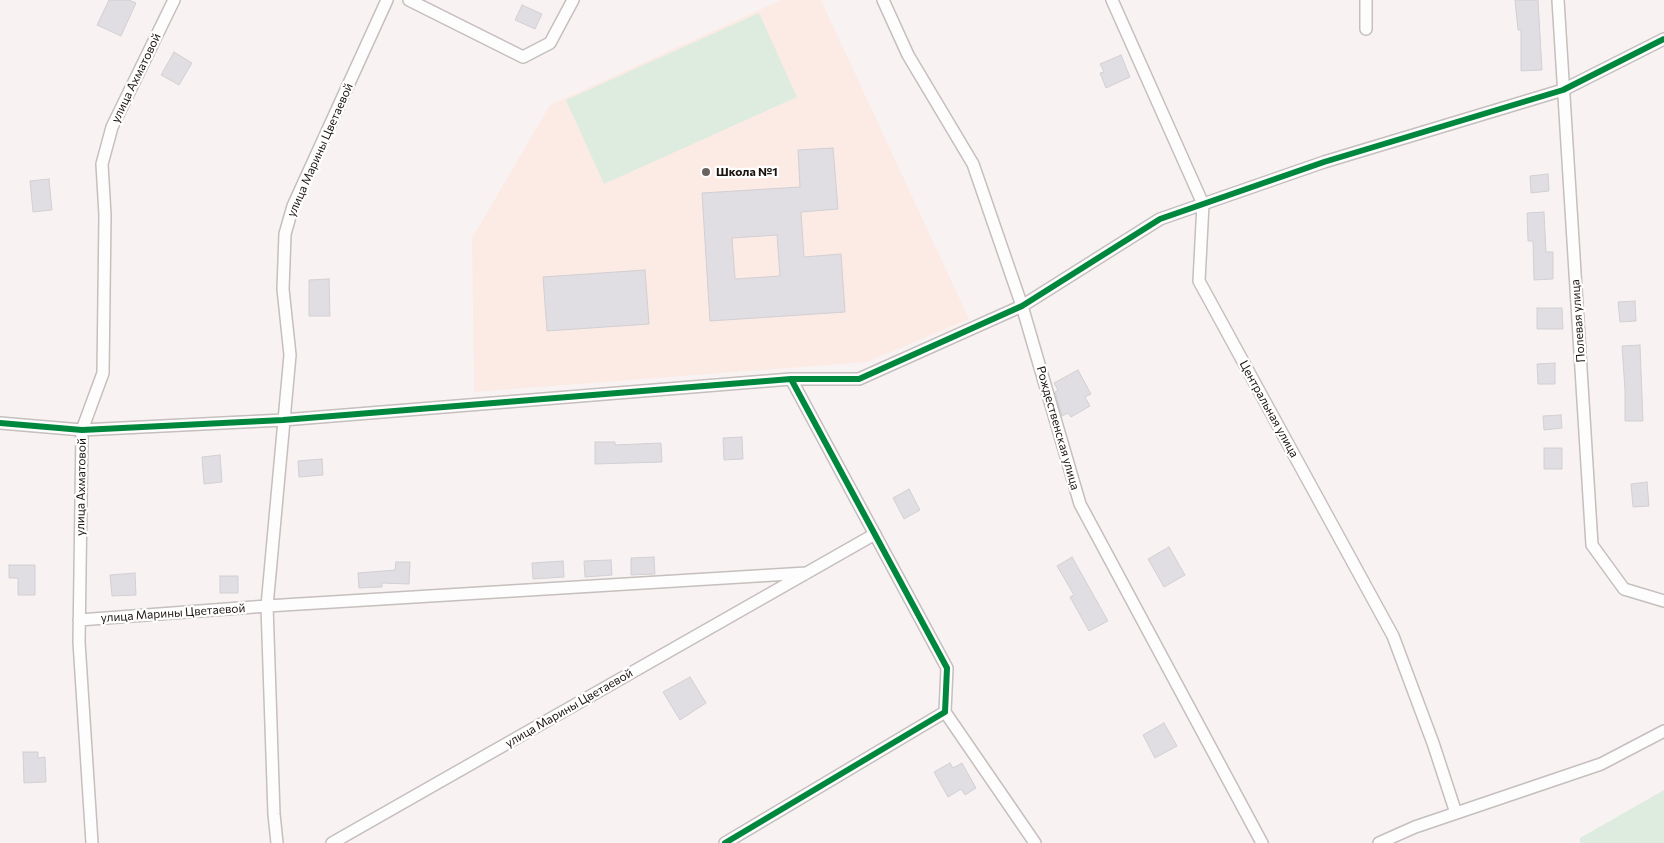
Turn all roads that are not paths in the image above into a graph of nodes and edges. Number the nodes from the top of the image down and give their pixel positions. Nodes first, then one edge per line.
1 (174, 0) edge
2 (387, 0) edge
3 (409, 0) edge
4 (573, 0) edge
5 (883, 0) edge
6 (1112, 0) edge
7 (1366, 0) edge
8 (1558, 0) edge
9 (1366, 29) dead end
10 (1664, 39) edge
11 (1563, 90) junction
12 (1204, 204) junction
13 (1022, 306) junction
14 (791, 379) junction
15 (283, 420) junction
16 (0, 423) edge
17 (82, 430) junction
18 (875, 534) junction
19 (806, 573) junction
20 (1664, 601) edge
21 (267, 606) junction
22 (79, 620) junction
23 (945, 712) junction
24 (1664, 731) edge
25 (1456, 813) junction
26 (92, 843) edge
27 (276, 843) edge
28 (332, 843) edge
29 (725, 843) edge
30 (1034, 843) edge
31 (1262, 843) edge
32 (1379, 843) edge

1 - 17 street, улица Ахматовой
2 - 15 street, улица Марины Цветаевой
3 - 4 street
5 - 13 street, Рождественская улица
6 - 12 street, Центральная улица
7 - 9 street
8 - 11 street, Полевая улица
10 - 11 street
11 - 12 street
11 - 20 street, Полевая улица
12 - 13 street
12 - 25 street, Центральная улица
13 - 14 street
13 - 31 street, Рождественская улица
14 - 15 street
14 - 18 street
15 - 17 street
15 - 21 street, улица Марины Цветаевой
16 - 17 street
17 - 22 street, улица Ахматовой
18 - 19 street, улица Марины Цветаевой
18 - 23 street
19 - 21 street, улица Марины Цветаевой
19 - 28 street, улица Марины Цветаевой
21 - 22 street, улица Марины Цветаевой
21 - 27 street, улица Марины Цветаевой
22 - 26 street, улица Ахматовой
23 - 29 street
23 - 30 street
24 - 25 street
25 - 32 street

